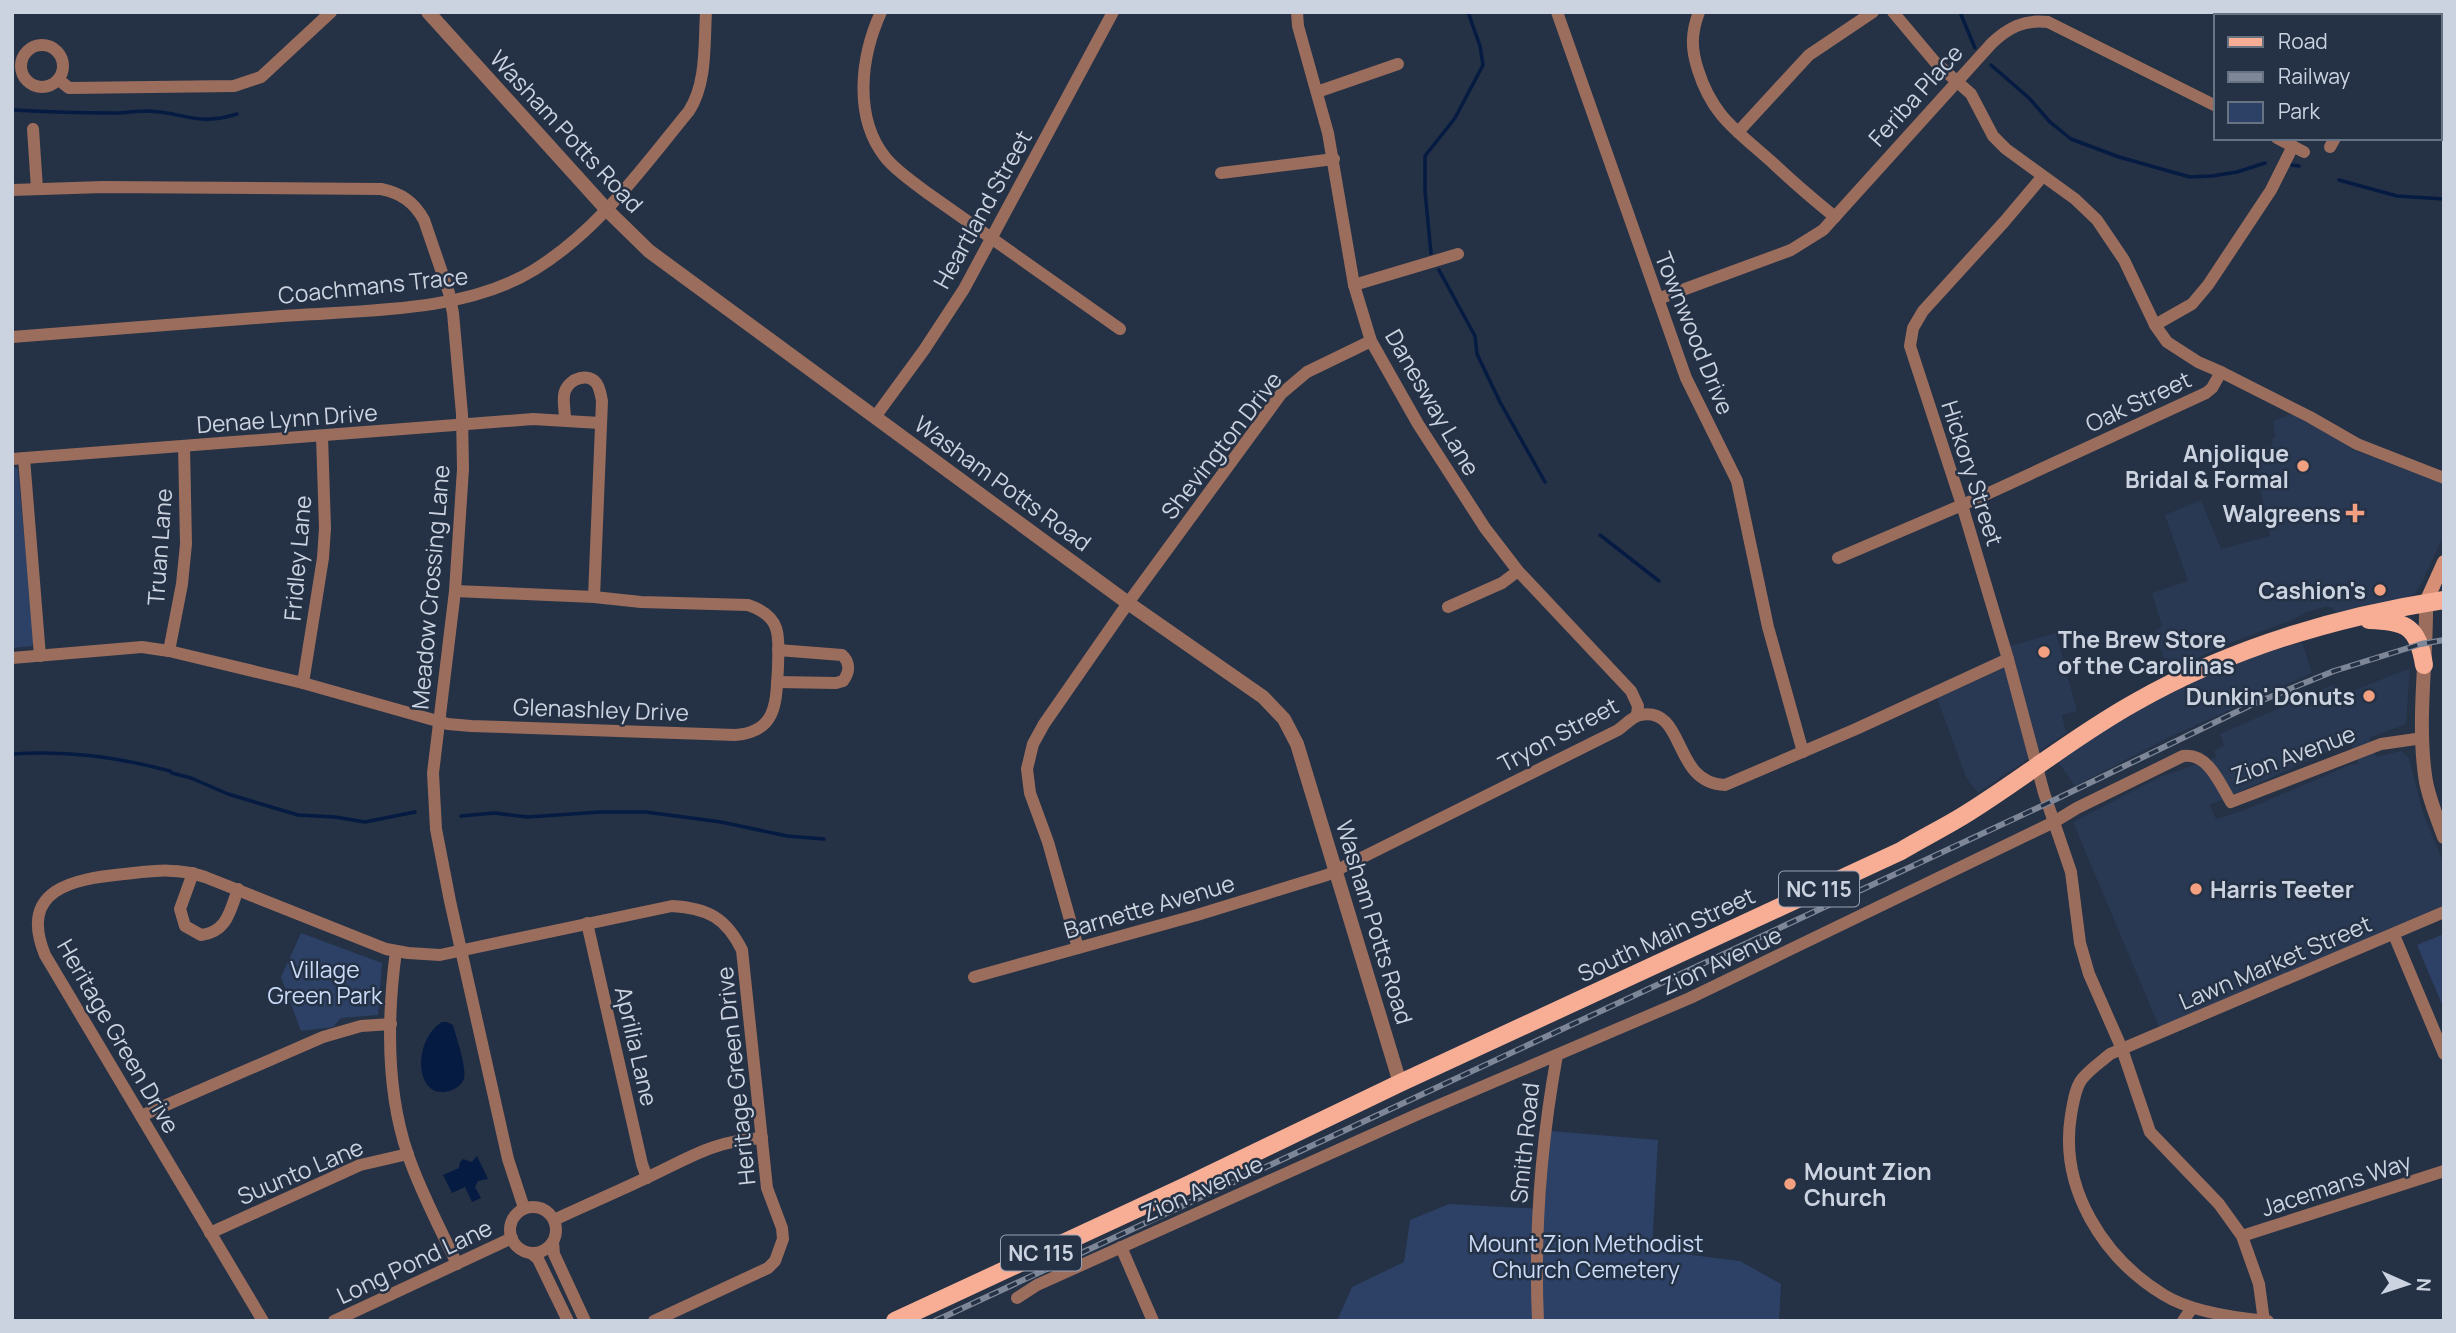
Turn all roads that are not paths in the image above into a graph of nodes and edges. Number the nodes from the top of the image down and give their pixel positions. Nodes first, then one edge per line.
1 (331, 12) edge
2 (428, 12) edge
3 (706, 12) edge
4 (881, 12) edge
5 (1113, 12) edge
6 (1297, 12) edge
7 (1556, 12) edge
8 (1699, 12) edge
9 (1873, 12) edge
10 (1893, 12) edge
11 (1398, 64) dead end
12 (59, 80) dead end
13 (1957, 80) junction
14 (1317, 92) junction
15 (2214, 105) edge
16 (33, 129) dead end
17 (1738, 132) junction
18 (2281, 140) edge
19 (1334, 159) junction
20 (1221, 173) dead end
21 (2042, 177) junction
22 (37, 188) junction
23 (12, 190) edge
24 (607, 210) junction
25 (1835, 217) junction
26 (991, 238) junction
27 (1458, 254) dead end
28 (1354, 285) junction
29 (1658, 299) junction
30 (451, 300) junction
31 (2155, 325) junction
32 (1120, 329) dead end
33 (12, 337) edge
34 (1371, 341) junction
35 (2221, 372) junction
36 (875, 417) junction
37 (565, 419) junction
38 (600, 423) junction
39 (462, 425) junction
40 (322, 436) junction
41 (184, 446) junction
42 (18, 459) edge
43 (2444, 478) edge
44 (1962, 505) junction
45 (1838, 558) dead end
46 (2444, 562) edge
47 (1518, 571) junction
48 (456, 591) junction
49 (594, 597) junction
50 (2435, 601) edge
51 (1128, 603) junction
52 (1448, 607) dead end
53 (2345, 620) junction
54 (778, 650) junction
55 (169, 651) junction
56 (40, 656) junction
57 (12, 658) edge
58 (2008, 659) junction
59 (2424, 665) junction
60 (303, 682) junction
61 (777, 682) junction
62 (1637, 715) junction
63 (439, 722) junction
64 (2423, 738) junction
65 (1803, 752) junction
66 (2038, 764) junction
67 (2054, 822) junction
68 (2443, 834) edge
69 (1335, 870) junction
70 (193, 873) junction
71 (238, 889) junction
72 (2444, 912) edge
73 (587, 923) junction
74 (2394, 935) junction
75 (1078, 948) junction
76 (462, 950) junction
77 (396, 951) junction
78 (974, 977) dead end
79 (391, 1024) junction
80 (2122, 1049) junction
81 (2444, 1054) edge
82 (1557, 1055) junction
83 (1399, 1083) junction
84 (141, 1116) junction
85 (762, 1138) junction
86 (408, 1154) junction
87 (2444, 1171) edge
88 (647, 1178) junction
89 (524, 1208) junction
90 (554, 1220) junction
91 (210, 1233) junction
92 (2242, 1236) junction
93 (512, 1238) junction
94 (553, 1242) junction
95 (1121, 1247) junction
96 (531, 1253) junction
97 (457, 1264) junction
98 (1017, 1298) dead end
99 (2192, 1308) junction
100 (263, 1321) edge
101 (334, 1321) edge
102 (568, 1321) edge
103 (585, 1321) edge
104 (654, 1321) edge
105 (895, 1321) edge
106 (1153, 1321) edge
107 (1538, 1321) edge
108 (2183, 1321) edge
109 (2265, 1321) edge

1 - 12 street
2 - 24 street, Washam Potts Road
3 - 24 street, Coachmans Trace
4 - 26 street
5 - 26 street, Heartland Street
6 - 14 street, Danesway Lane
7 - 29 street, Townwood Drive
8 - 17 street
9 - 17 street
10 - 13 street
11 - 14 street
13 - 15 street, Feriba Place
13 - 21 street
13 - 25 street, Feriba Place
14 - 19 street, Danesway Lane
16 - 22 street
17 - 25 street
18 - 31 street
19 - 20 street
19 - 28 street, Danesway Lane
21 - 31 street
21 - 44 street, Hickory Street
22 - 23 street, Meadow Crossing Lane
22 - 30 street, Meadow Crossing Lane
24 - 30 street, Coachmans Trace
24 - 36 street, Washam Potts Road
25 - 29 street, Feriba Place
26 - 32 street
26 - 36 street, Heartland Street
27 - 28 street
28 - 34 street, Danesway Lane
29 - 65 street, Townwood Drive
30 - 33 street, Coachmans Trace
30 - 39 street, Meadow Crossing Lane
31 - 35 street
34 - 47 street, Danesway Lane
34 - 51 street, Shevington Drive
35 - 43 street, Oak Street
35 - 44 street, Oak Street
36 - 51 street, Washam Potts Road
37 - 38 street, Denae Lynn Drive
37 - 38 street
37 - 39 street, Denae Lynn Drive
38 - 49 street
39 - 40 street, Denae Lynn Drive
39 - 48 street, Meadow Crossing Lane
40 - 41 street, Denae Lynn Drive
40 - 60 street, Fridley Lane
41 - 42 street, Denae Lynn Drive
41 - 55 street, Truan Lane
42 - 56 street
44 - 45 street, Oak Street
44 - 58 street, Hickory Street
46 - 50 main road
47 - 52 street
47 - 62 street, Danesway Lane
48 - 49 street, Glenashley Drive
48 - 63 street, Meadow Crossing Lane
49 - 54 street, Glenashley Drive
50 - 53 main road, South Main Street / NC 115
50 - 59 street
51 - 69 street, Washam Potts Road
51 - 75 street, Shevington Drive
53 - 59 main road
53 - 66 main road, South Main Street / NC 115
54 - 61 street, Glenashley Drive
54 - 61 street
55 - 56 street, Glenashley Drive
55 - 60 street, Glenashley Drive
56 - 57 street, Glenashley Drive
58 - 65 street, Tryon Street
58 - 66 street, Hickory Street
59 - 64 street
60 - 63 street, Glenashley Drive
61 - 63 street, Glenashley Drive
62 - 65 street, Tryon Street
62 - 69 street, Tryon Street
63 - 76 street, Meadow Crossing Lane
64 - 67 street, Zion Avenue
64 - 68 street
66 - 67 street, Hickory Street
66 - 83 main road, South Main Street / NC 115
67 - 80 street, Hickory Street
67 - 82 street, Zion Avenue
69 - 75 street, Barnette Avenue
69 - 83 street, Washam Potts Road
70 - 71 street, Heritage Green Drive
70 - 71 street
70 - 84 street, Heritage Green Drive
71 - 77 street, Heritage Green Drive
72 - 74 street, Lawn Market Street
73 - 76 street, Heritage Green Drive
73 - 85 street, Heritage Green Drive
73 - 88 street, Aprilia Lane
74 - 80 street, Lawn Market Street
74 - 81 street
75 - 78 street, Barnette Avenue
76 - 77 street, Heritage Green Drive
76 - 89 street, Meadow Crossing Lane
77 - 79 street
79 - 84 street
79 - 86 street
80 - 92 street, Hickory Street
80 - 99 street, Lawn Market Street
82 - 95 street, Zion Avenue
82 - 107 street, Smith Road
83 - 105 main road, South Main Street / NC 115
84 - 91 street, Heritage Green Drive
85 - 88 street
85 - 104 street, Heritage Green Drive
86 - 91 street, Suunto Lane
86 - 97 street
87 - 92 street, Jacemans Way
88 - 90 street
89 - 90 street
89 - 93 street
90 - 94 street
91 - 100 street, Heritage Green Drive
92 - 109 street, Hickory Street
93 - 96 street
93 - 97 street, Long Pond Lane
94 - 96 street
94 - 103 street
95 - 98 street, Zion Avenue
95 - 106 street
96 - 102 street
97 - 101 street, Long Pond Lane
99 - 108 street
99 - 109 street, Lawn Market Street

